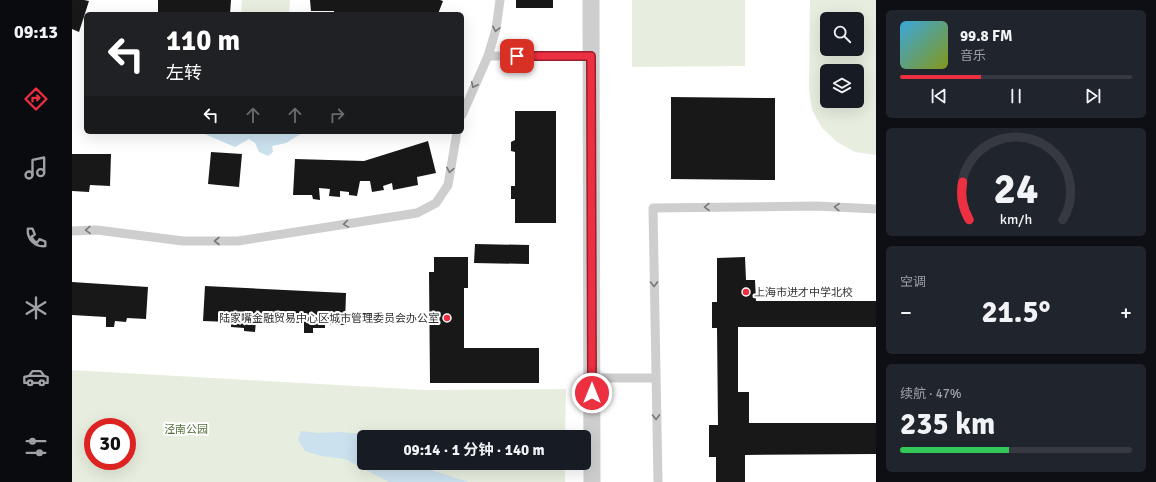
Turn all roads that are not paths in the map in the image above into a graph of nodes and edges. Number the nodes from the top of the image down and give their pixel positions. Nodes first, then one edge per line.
1 (500, 0) edge
2 (591, 0) edge
3 (488, 56) junction
4 (591, 56) junction
5 (464, 110) edge
6 (457, 134) edge
7 (876, 209) edge
8 (72, 231) edge
9 (592, 378) junction
10 (655, 378) junction
11 (592, 482) edge
12 (658, 482) edge

1 -> 3 lane
2 - 4 street
3 - 4 lane
3 -> 5 lane
4 - 9 street
6 -> 8 lane
7 -> 10 lane
9 - 10 lane
9 - 11 street
10 -> 12 lane

